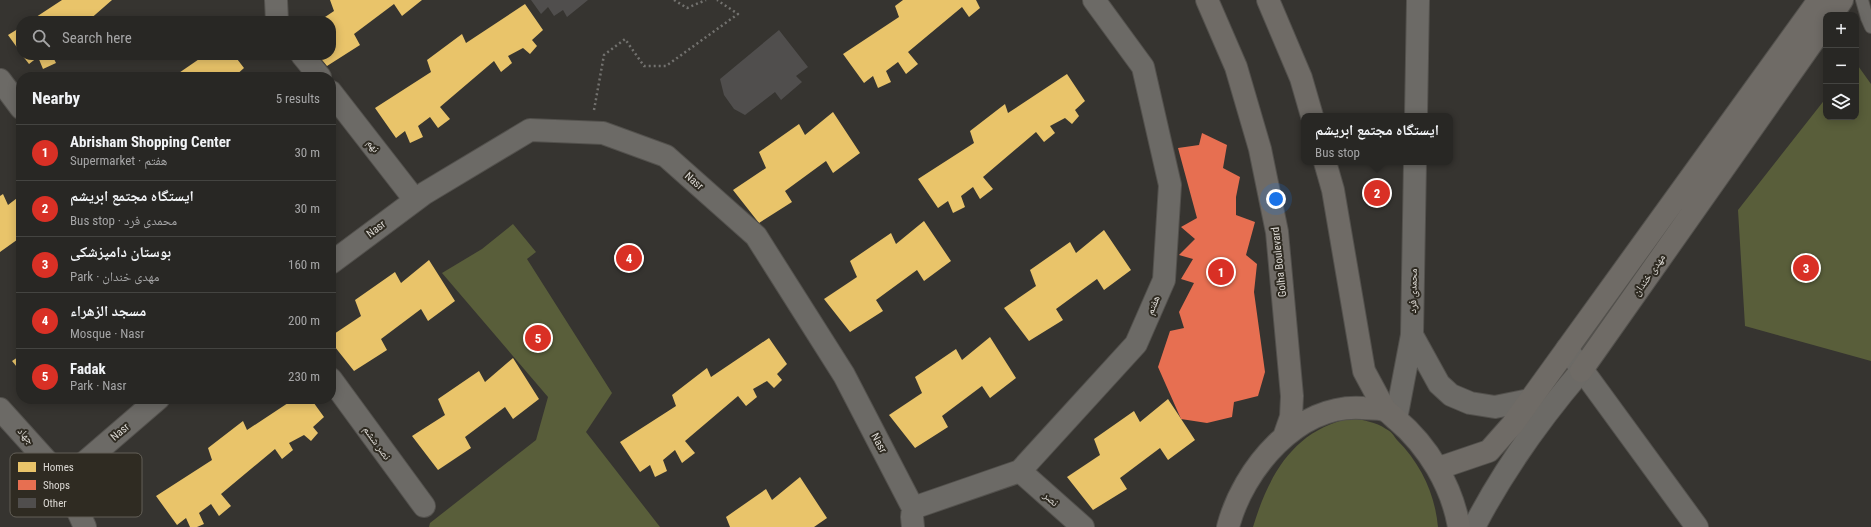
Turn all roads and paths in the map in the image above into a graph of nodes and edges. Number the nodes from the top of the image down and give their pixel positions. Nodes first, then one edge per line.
1 (276, 0) edge
2 (674, 0) edge
3 (706, 0) edge
4 (717, 0) edge
5 (1094, 0) edge
6 (1207, 0) edge
7 (1268, 0) edge
8 (1418, 0) edge
9 (1819, 0) edge
10 (1842, 0) edge
11 (1862, 0) edge
12 (1834, 12) edge
13 (277, 16) edge
14 (1823, 27) edge
15 (1871, 27) edge
16 (306, 60) edge
17 (316, 72) edge
18 (0, 80) edge
19 (336, 98) edge
20 (16, 101) edge
21 (1311, 113) edge
22 (1416, 113) edge
23 (591, 132) junction
24 (1326, 165) edge
25 (1416, 165) edge
26 (415, 200) junction
27 (336, 259) edge
28 (1412, 335) junction
29 (1567, 349) junction
30 (1581, 371) junction
31 (336, 386) edge
32 (1530, 400) junction
33 (152, 404) edge
34 (0, 409) edge
35 (1390, 415) junction
36 (1284, 437) junction
37 (40, 453) edge
38 (95, 453) edge
39 (1439, 468) junction
40 (1020, 471) junction
41 (424, 506) dead end
42 (81, 517) edge
43 (913, 518) edge
44 (85, 527) edge
45 (1083, 527) edge
46 (1228, 527) edge
47 (1459, 527) edge
48 (1474, 527) edge
49 (1697, 527) edge

1 - 13 street
2 - 3 path
4 - 23 path
5 - 40 street, هفتم
6 - 36 main road, Golha Boulevard
7 - 21 main road
8 - 22 street
9 - 29 main road, مهدی خندان
10 - 12 main road
11 - 15 lane
14 - 30 main road, مهدی خندان
16 - 17 street
18 - 20 street
19 - 26 street, نهم
23 - 26 street, Nasr
23 - 43 street, Nasr
24 - 35 main road
25 - 28 street, محمدی فرد
26 - 27 street, Nasr
28 - 32 street
28 - 35 street, محمدی فرد
29 - 30 street
29 - 32 main road, مهدی خندان
30 - 48 street, مهدی خندان
30 - 49 street
31 - 41 street, نصر ششم
32 - 39 main road, مهدی خندان
33 - 38 street, Nasr
34 - 37 street, جهاد
35 - 36 main road
35 - 39 main road
36 - 46 main road
39 - 47 main road
40 - 43 street, هفتم
40 - 45 street, نصر
42 - 44 street, جهاد

